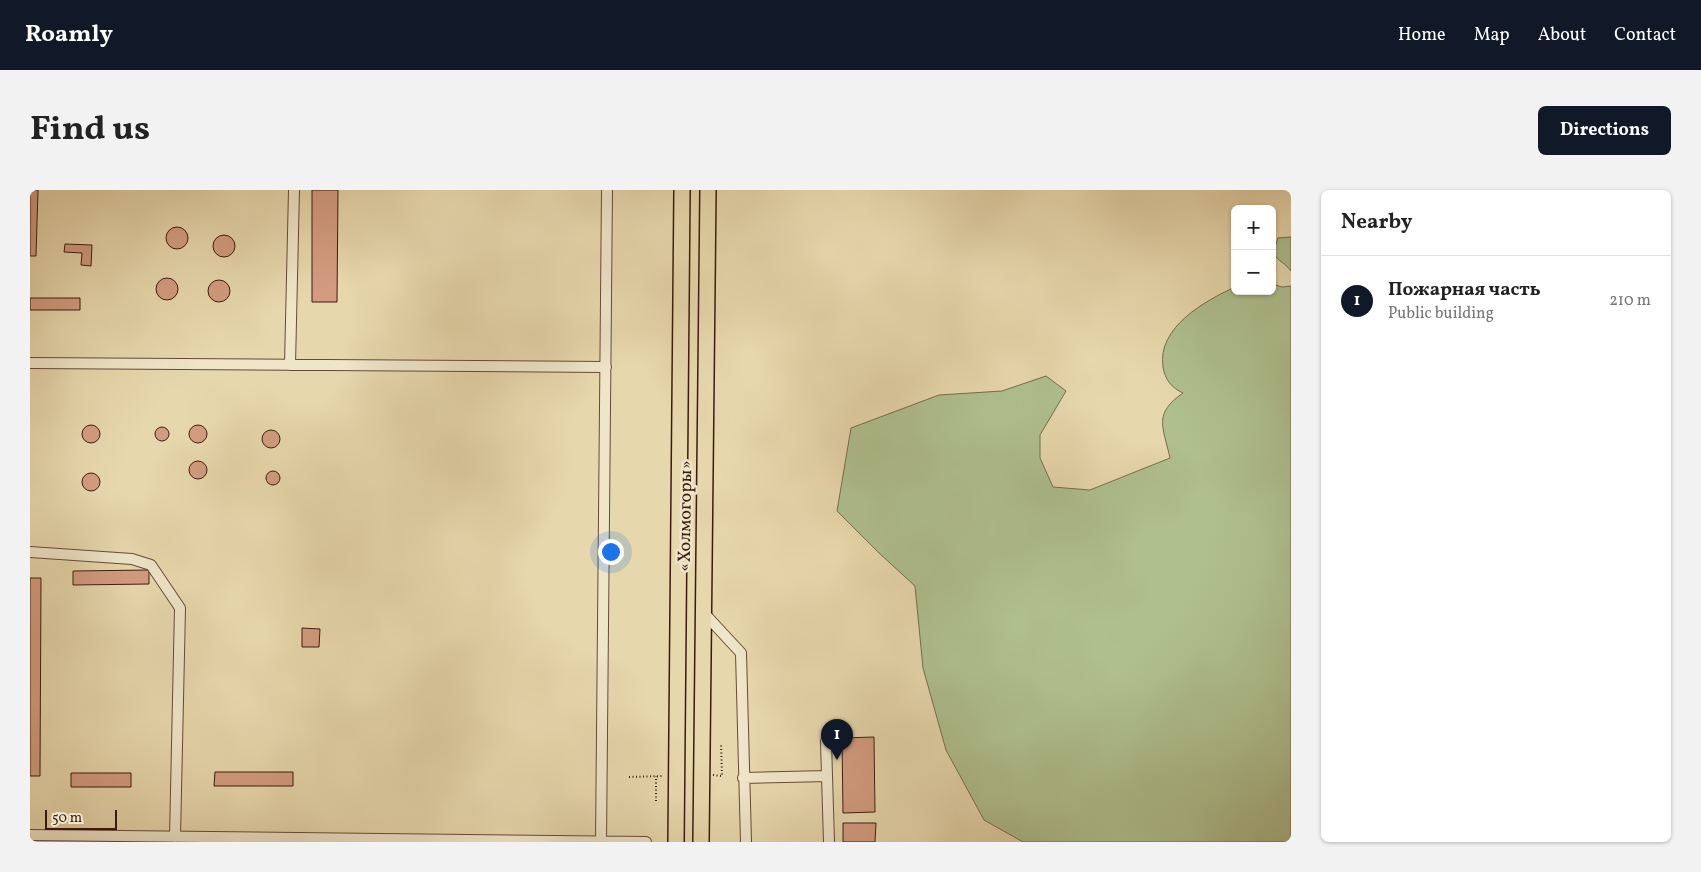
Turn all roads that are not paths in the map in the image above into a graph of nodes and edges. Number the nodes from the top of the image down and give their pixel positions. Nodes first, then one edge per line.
1 (294, 190) edge
2 (607, 190) edge
3 (682, 190) edge
4 (708, 190) edge
5 (30, 363) edge
6 (290, 365) junction
7 (606, 367) junction
8 (30, 552) edge
9 (679, 612) junction
10 (703, 612) junction
11 (826, 741) dead end
12 (827, 776) junction
13 (744, 778) junction
14 (30, 836) edge
15 (175, 837) junction
16 (601, 842) edge
17 (646, 842) edge
18 (676, 842) edge
19 (701, 842) edge
20 (746, 842) edge
21 (829, 842) edge

1 - 6 lane
2 - 7 lane
3 - 9 highway, «Холмогоры»
4 - 10 highway, «Холмогоры»
5 - 6 lane
6 - 7 lane
7 - 16 lane
8 - 15 lane
9 - 10 highway
9 - 18 highway, «Холмогоры»
10 - 13 lane
10 - 19 highway, «Холмогоры»
11 - 12 lane
12 - 13 lane
12 - 21 lane
13 - 20 lane
14 - 15 lane
15 - 16 lane
16 - 17 lane

